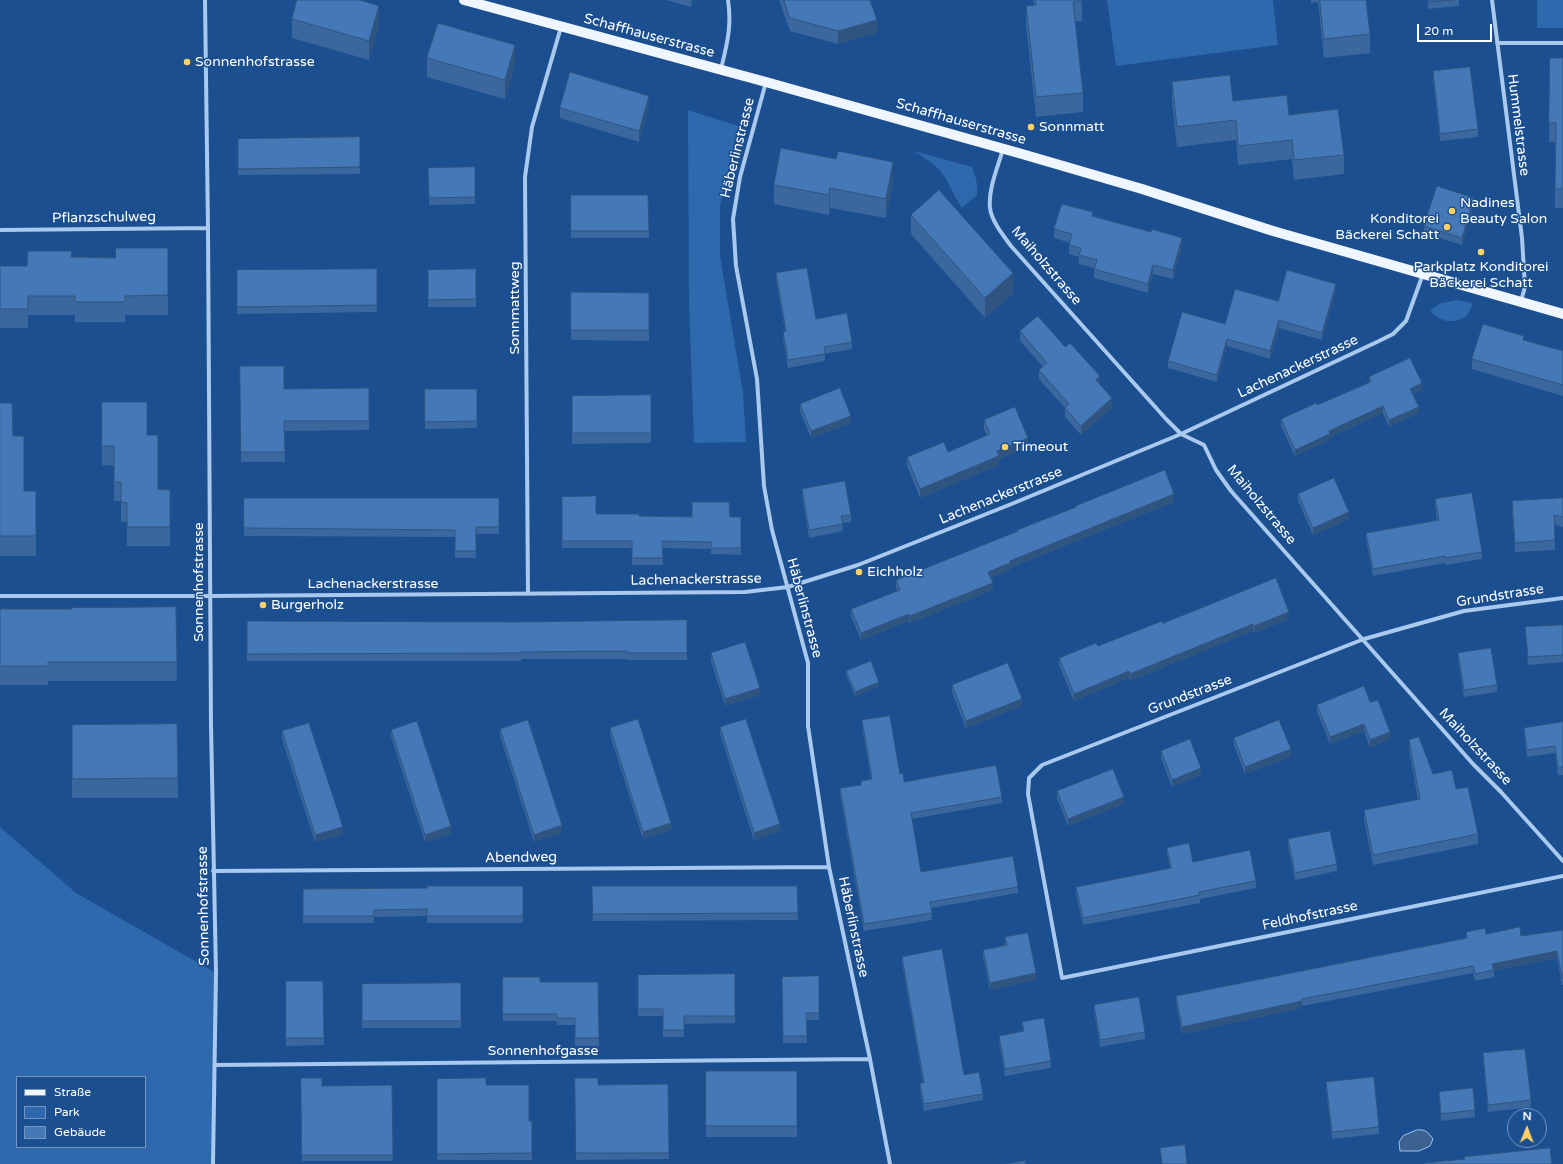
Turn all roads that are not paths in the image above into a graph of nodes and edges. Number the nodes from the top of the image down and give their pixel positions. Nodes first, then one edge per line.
1 (204, 0) edge
2 (464, 0) edge
3 (728, 0) edge
4 (1492, 0) edge
5 (561, 27) junction
6 (1497, 43) junction
7 (1563, 43) edge
8 (721, 70) junction
9 (766, 82) junction
10 (1003, 149) junction
11 (208, 228) junction
12 (0, 230) edge
13 (1423, 274) junction
14 (1521, 301) junction
15 (1563, 314) edge
16 (1181, 434) junction
17 (788, 587) junction
18 (528, 594) junction
19 (0, 596) edge
20 (211, 596) junction
21 (1563, 598) edge
22 (1364, 639) junction
23 (1563, 860) edge
24 (829, 867) junction
25 (213, 871) junction
26 (1563, 876) edge
27 (1062, 978) joint
28 (870, 1059) junction
29 (215, 1065) junction
30 (213, 1164) edge
31 (890, 1164) edge

1 - 11 street, Sonnenhofstrasse
2 - 5 main road, Schaffhauserstrasse
3 - 8 street
4 - 6 street, Hummelstrasse
5 - 8 main road, Schaffhauserstrasse
5 - 18 street, Sonnmattweg
6 - 7 street
6 - 14 street, Hummelstrasse
8 - 9 main road, Schaffhauserstrasse
9 - 10 main road, Schaffhauserstrasse
9 - 17 street, Häberlinstrasse
10 - 13 main road, Schaffhauserstrasse
10 - 16 street, Maiholzstrasse
11 - 12 street, Pflanzschulweg
11 - 20 street, Sonnenhofstrasse
13 - 14 main road, Schaffhauserstrasse
13 - 16 street, Lachenackerstrasse
14 - 15 main road, Schaffhauserstrasse
16 - 17 street, Lachenackerstrasse
16 - 22 street, Maiholzstrasse
17 - 18 street, Lachenackerstrasse
17 - 24 street, Häberlinstrasse
18 - 20 street, Lachenackerstrasse
19 - 20 street, Lachenackerstrasse
20 - 25 street, Sonnenhofstrasse
21 - 22 street, Grundstrasse
22 - 23 street, Maiholzstrasse
22 - 27 street, Grundstrasse
24 - 25 street, Abendweg
24 - 28 street, Häberlinstrasse
25 - 29 street, Sonnenhofstrasse
26 - 27 street, Feldhofstrasse
28 - 29 street, Sonnenhofgasse
28 - 31 street, Häberlinstrasse
29 - 30 street, Sonnenhofstrasse

